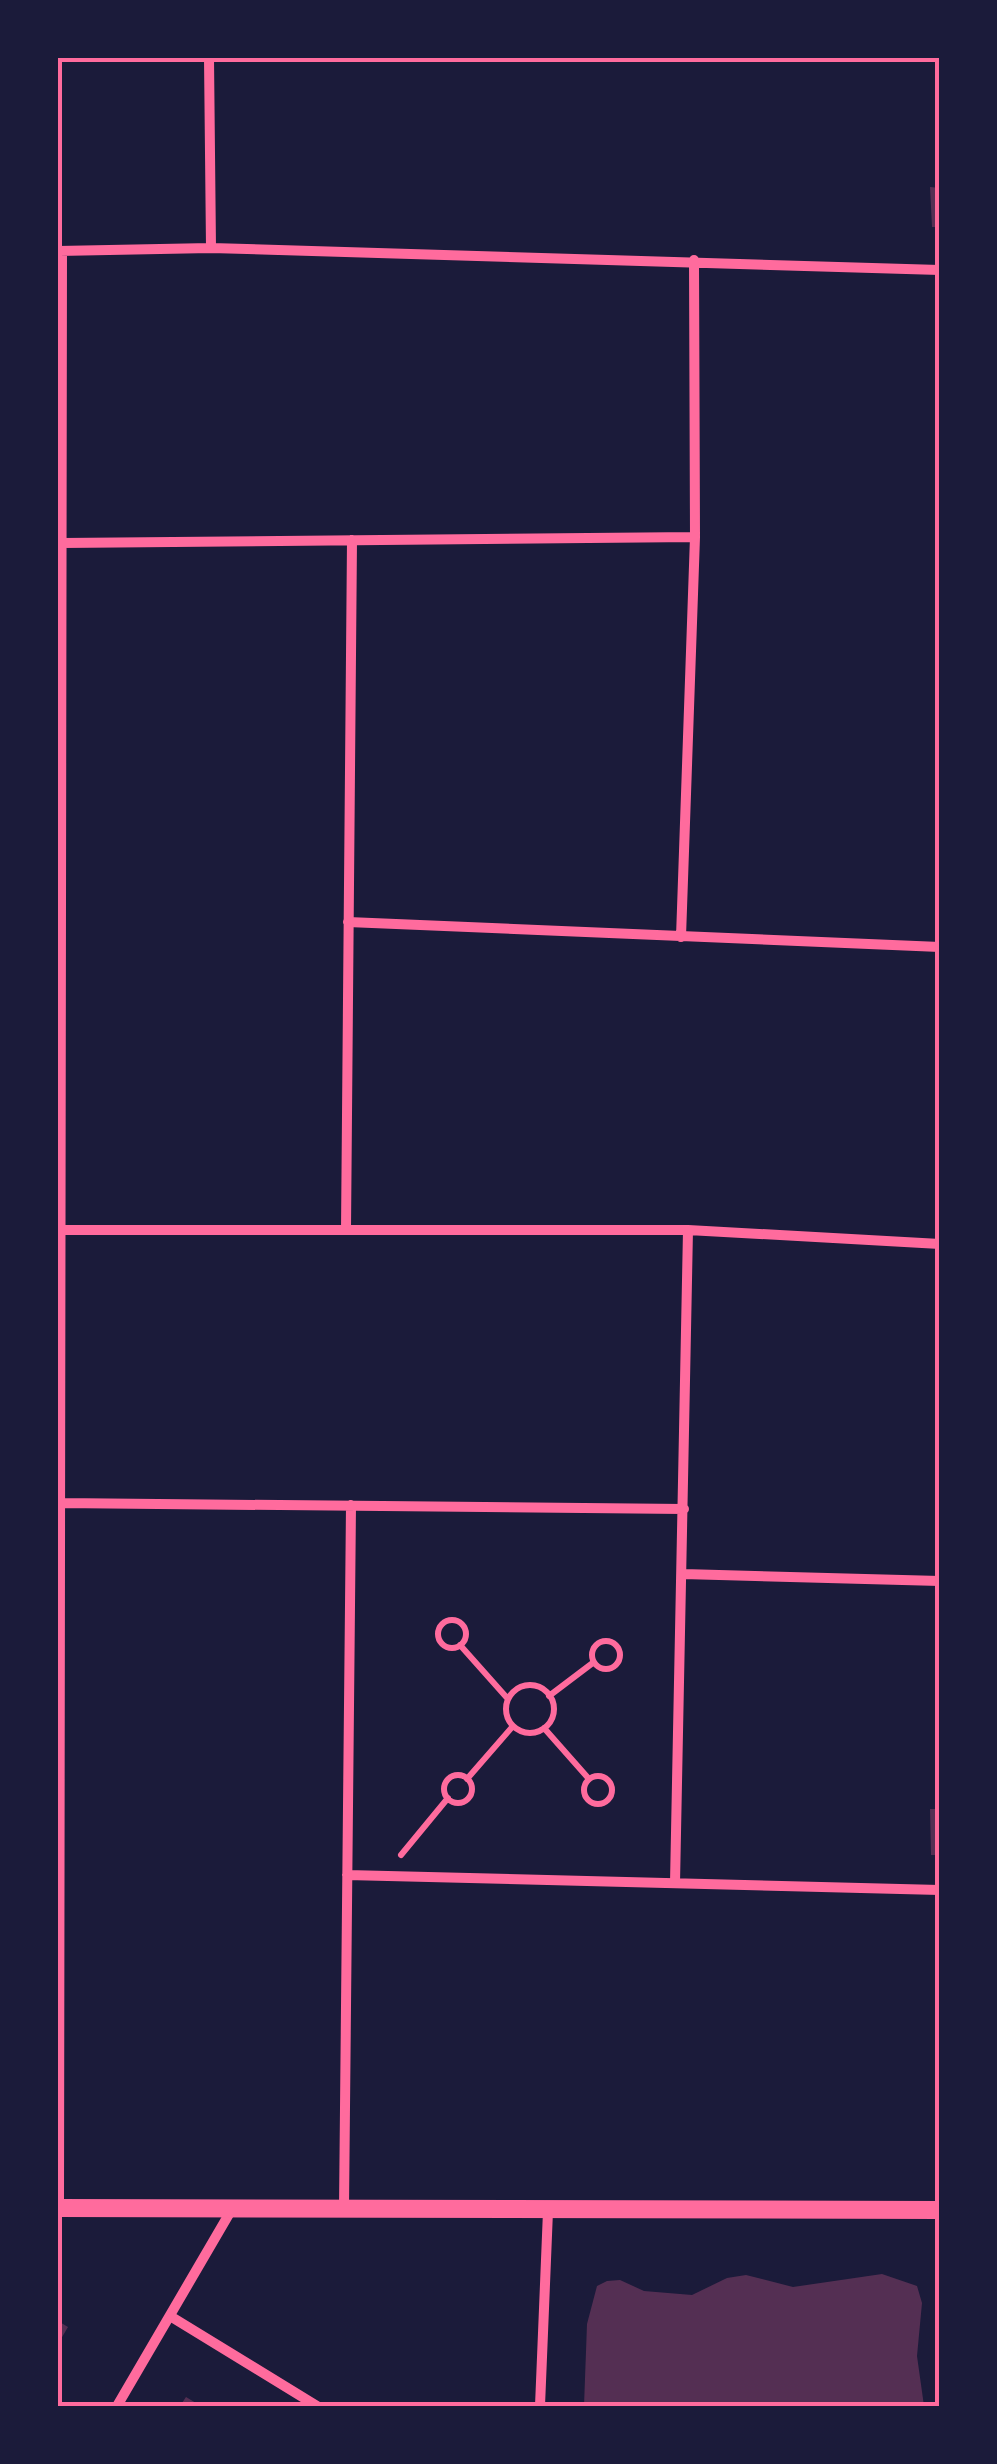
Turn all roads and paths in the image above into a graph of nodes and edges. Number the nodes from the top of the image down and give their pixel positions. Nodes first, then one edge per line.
1 (209, 58) edge
2 (210, 248) junction
3 (60, 251) edge
4 (694, 260) junction
5 (940, 270) edge
6 (694, 537) junction
7 (352, 540) junction
8 (62, 543) junction
9 (59, 920) edge
10 (348, 922) junction
11 (681, 937) junction
12 (940, 947) edge
13 (59, 1230) edge
14 (346, 1230) junction
15 (688, 1230) junction
16 (940, 1244) edge
17 (60, 1502) junction
18 (351, 1506) junction
19 (684, 1508) junction
20 (683, 1574) junction
21 (940, 1581) edge
22 (460, 1645) junction
23 (594, 1662) junction
24 (549, 1696) junction
25 (508, 1699) junction
26 (514, 1726) junction
27 (544, 1728) junction
28 (467, 1779) junction
29 (589, 1779) junction
30 (448, 1798) junction
31 (347, 1875) junction
32 (383, 1876) junction
33 (675, 1883) junction
34 (59, 1890) edge
35 (940, 1890) edge
36 (58, 2208) edge
37 (233, 2208) junction
38 (344, 2208) junction
39 (548, 2210) junction
40 (940, 2210) edge
41 (170, 2316) junction
42 (117, 2406) edge
43 (317, 2406) edge
44 (540, 2406) edge

1 - 2 street
2 - 3 street
2 - 4 street
3 - 8 street
4 - 5 street
4 - 6 street
6 - 7 street
6 - 11 street
7 - 8 street
7 - 10 street
8 - 9 street
9 - 13 street
10 - 11 street
10 - 14 street
11 - 12 street
13 - 14 street
13 - 17 street
14 - 15 street
15 - 16 street
15 - 19 street
17 - 18 street
17 - 34 street
18 - 19 street
18 - 31 street
19 - 20 street
20 - 21 street
20 - 33 street
22 - 22 path
22 - 25 path
23 - 23 path
23 - 24 path
24 - 25 path
24 - 27 path
25 - 26 path
26 - 27 path
26 - 28 path
27 - 29 path
28 - 30 path
28 - 30 path
29 - 29 path
30 - 32 path
31 - 32 street
31 - 38 street
32 - 33 street
33 - 35 street
34 - 36 street
36 - 37 street
37 - 38 street
37 - 41 street
38 - 39 street
39 - 40 street
39 - 44 street
41 - 42 street
41 - 43 street

